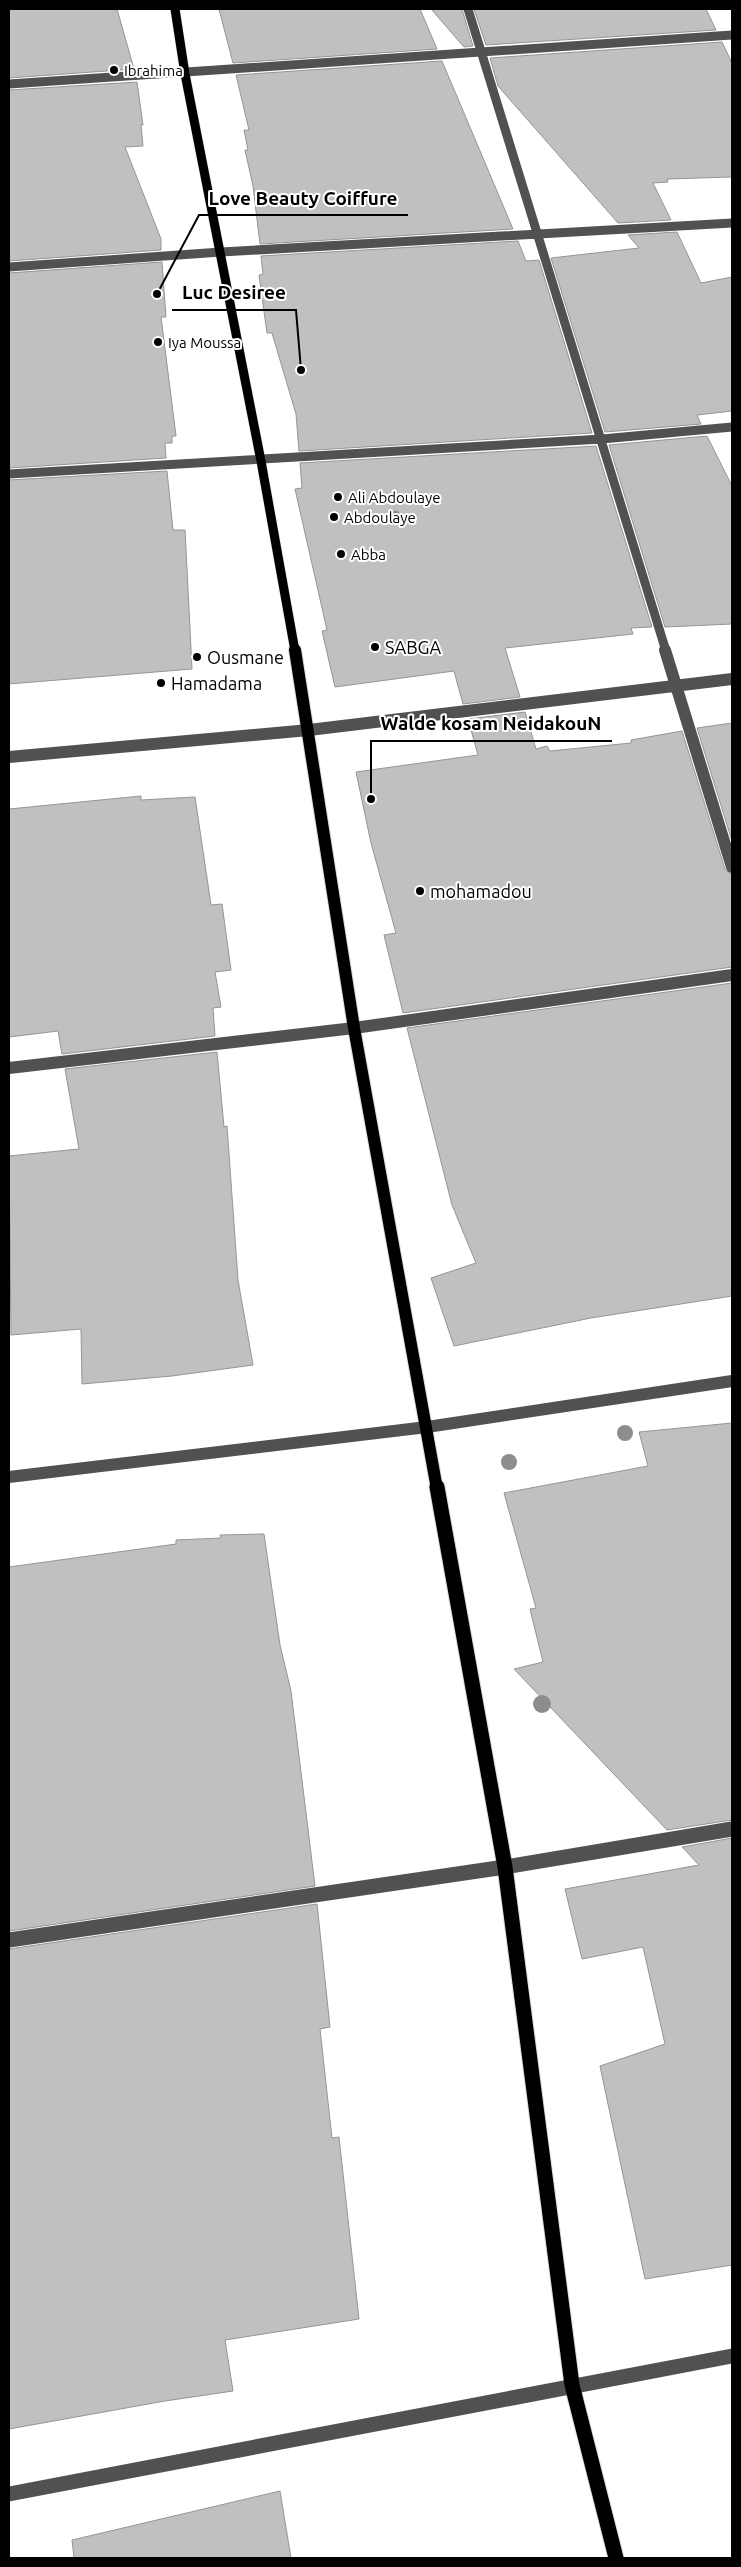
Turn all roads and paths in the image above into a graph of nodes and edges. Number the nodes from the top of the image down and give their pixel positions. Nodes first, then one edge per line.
1 (175, 9) edge
2 (468, 9) edge
3 (732, 35) edge
4 (479, 51) junction
5 (185, 74) junction
6 (9, 84) edge
7 (732, 224) edge
8 (537, 234) junction
9 (221, 252) junction
10 (9, 267) edge
11 (732, 428) edge
12 (602, 439) junction
13 (261, 461) junction
14 (9, 474) edge
15 (732, 679) edge
16 (675, 685) junction
17 (308, 730) junction
18 (9, 757) edge
19 (732, 867) edge
20 (732, 975) edge
21 (354, 1028) junction
22 (9, 1068) edge
23 (732, 1381) edge
24 (427, 1427) junction
25 (9, 1477) edge
26 (732, 1829) edge
27 (505, 1868) junction
28 (9, 1940) edge
29 (732, 2356) edge
30 (572, 2385) junction
31 (9, 2494) edge
32 (616, 2558) edge

1 - 5 main road
2 - 4 street
3 - 4 street
4 - 5 street
4 - 8 street
5 - 6 street
5 - 9 main road
7 - 8 street
8 - 9 street
8 - 12 street
9 - 10 street
9 - 13 main road
11 - 12 street
12 - 13 street
12 - 16 street
13 - 14 street
13 - 17 main road
15 - 16 street
16 - 17 street
16 - 19 street
17 - 18 street
17 - 21 main road
20 - 21 street
21 - 22 street
21 - 24 main road
23 - 24 street
24 - 25 street
24 - 27 main road
26 - 27 street
27 - 28 street
27 - 30 main road
29 - 30 street
30 - 31 street
30 - 32 main road

